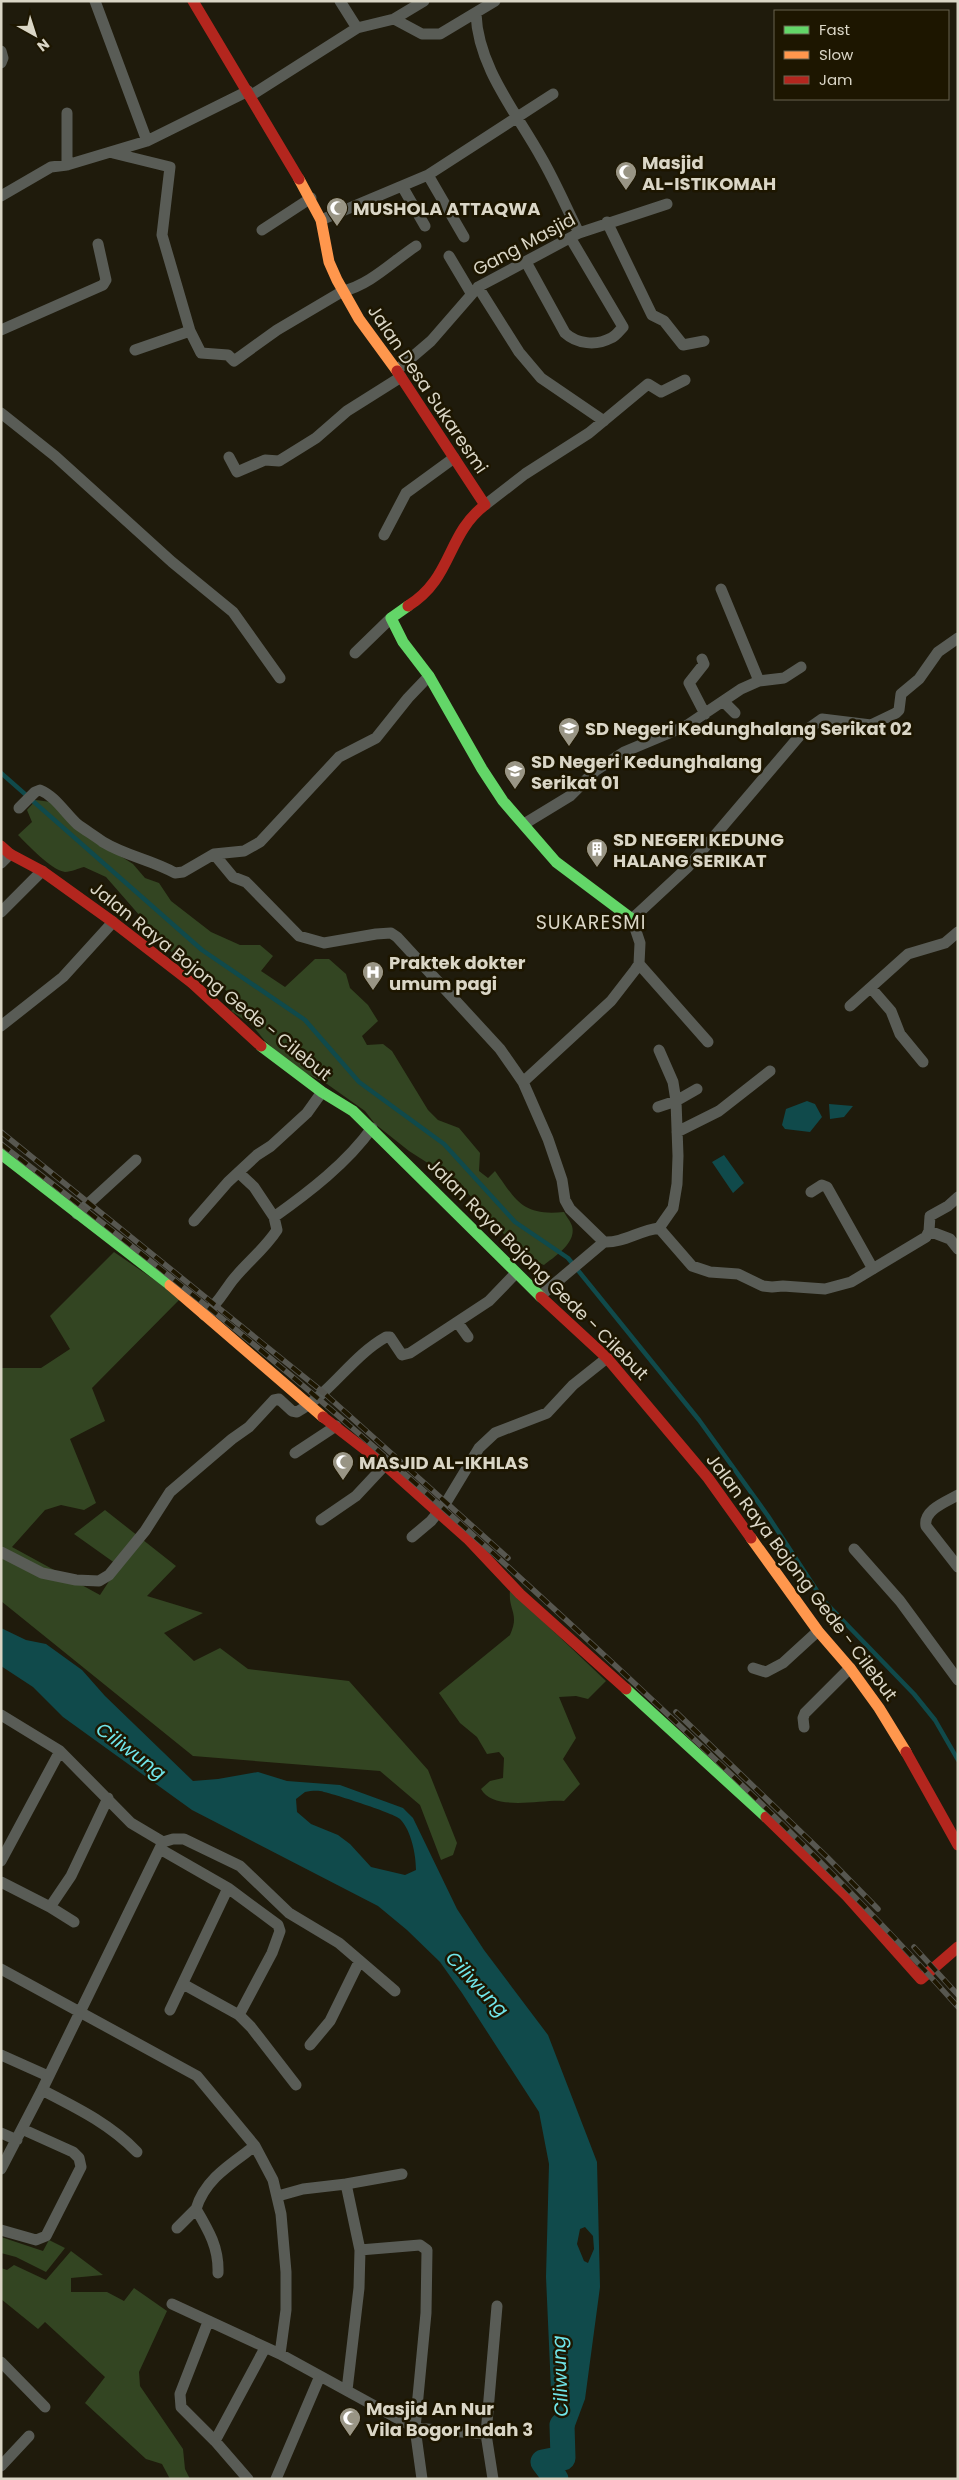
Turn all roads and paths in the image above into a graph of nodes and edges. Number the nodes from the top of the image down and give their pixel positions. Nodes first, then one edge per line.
1 (95, 1) edge
2 (193, 1) edge
3 (340, 1) edge
4 (424, 1) edge
5 (495, 1) edge
6 (476, 14) junction
7 (394, 18) junction
8 (357, 28) junction
9 (1, 51) edge
10 (1, 63) edge
11 (249, 94) junction
12 (553, 94) dead end
13 (67, 113) dead end
14 (517, 119) junction
15 (147, 141) junction
16 (113, 152) junction
17 (67, 165) junction
18 (428, 176) junction
19 (402, 186) junction
20 (1, 196) edge
21 (311, 198) junction
22 (667, 204) dead end
23 (321, 220) junction
24 (607, 222) junction
25 (425, 226) dead end
26 (262, 230) dead end
27 (575, 236) junction
28 (464, 237) dead end
29 (98, 244) dead end
30 (416, 246) dead end
31 (449, 256) dead end
32 (526, 262) junction
33 (475, 290) junction
34 (343, 291) junction
35 (1, 330) edge
36 (190, 331) junction
37 (704, 341) dead end
38 (135, 350) dead end
39 (399, 373) junction
40 (685, 380) dead end
41 (1, 413) edge
42 (604, 421) junction
43 (229, 458) dead end
44 (454, 458) junction
45 (485, 504) junction
46 (384, 535) dead end
47 (721, 589) dead end
48 (391, 618) junction
49 (958, 638) edge
50 (356, 653) dead end
51 (702, 659) dead end
52 (801, 667) dead end
53 (429, 676) junction
54 (280, 678) dead end
55 (759, 681) junction
56 (723, 701) junction
57 (736, 712) dead end
58 (704, 714) junction
59 (20, 807) dead end
60 (524, 824) junction
61 (6, 850) edge
62 (214, 854) junction
63 (1, 863) edge
64 (42, 871) junction
65 (1, 912) edge
66 (632, 919) junction
67 (113, 922) junction
68 (958, 932) edge
69 (639, 964) junction
70 (871, 988) junction
71 (850, 1006) dead end
72 (1, 1026) edge
73 (708, 1042) dead end
74 (659, 1050) dead end
75 (923, 1062) dead end
76 (770, 1071) dead end
77 (523, 1082) junction
78 (697, 1089) dead end
79 (322, 1092) junction
80 (676, 1101) junction
81 (658, 1107) dead end
82 (372, 1128) junction
83 (677, 1132) junction
84 (1, 1154) edge
85 (136, 1160) dead end
86 (238, 1173) junction
87 (811, 1192) dead end
88 (958, 1197) edge
89 (77, 1214) junction
90 (274, 1218) junction
91 (194, 1221) dead end
92 (659, 1228) junction
93 (929, 1231) junction
94 (604, 1242) junction
95 (958, 1249) edge
96 (873, 1269) junction
97 (516, 1273) junction
98 (540, 1296) junction
99 (204, 1314) junction
100 (458, 1323) junction
101 (468, 1337) dead end
102 (607, 1358) junction
103 (309, 1406) junction
104 (336, 1426) junction
105 (295, 1453) dead end
106 (385, 1465) junction
107 (958, 1494) edge
108 (437, 1512) junction
109 (321, 1520) dead end
110 (412, 1537) dead end
111 (854, 1549) dead end
112 (1, 1552) edge
113 (958, 1567) edge
114 (818, 1631) junction
115 (753, 1668) dead end
116 (850, 1668) junction
117 (958, 1680) edge
118 (1, 1715) edge
119 (804, 1727) dead end
120 (60, 1751) junction
121 (108, 1798) junction
122 (958, 1845) edge
123 (162, 1846) junction
124 (1, 1861) edge
125 (1, 1882) edge
126 (228, 1888) junction
127 (50, 1907) junction
128 (74, 1922) dead end
129 (958, 1947) edge
130 (359, 1962) junction
131 (1, 1969) edge
132 (183, 1984) junction
133 (395, 1991) dead end
134 (170, 2010) dead end
135 (80, 2012) junction
136 (239, 2016) junction
137 (310, 2046) dead end
138 (1, 2055) edge
139 (48, 2076) junction
140 (296, 2085) dead end
141 (42, 2090) junction
142 (22, 2129) junction
143 (1, 2133) edge
144 (17, 2140) junction
145 (255, 2146) junction
146 (137, 2152) dead end
147 (1, 2169) edge
148 (402, 2174) dead end
149 (346, 2184) junction
150 (278, 2196) junction
151 (196, 2209) junction
152 (177, 2228) dead end
153 (1, 2230) edge
154 (360, 2250) junction
155 (218, 2273) dead end
156 (172, 2304) dead end
157 (497, 2306) dead end
158 (208, 2322) junction
159 (265, 2348) junction
160 (280, 2354) junction
161 (1, 2362) edge
162 (320, 2376) junction
163 (347, 2390) junction
164 (45, 2407) dead end
165 (415, 2428) junction
166 (486, 2434) junction
167 (29, 2436) dead end
168 (215, 2441) junction
169 (1, 2466) edge
170 (248, 2479) edge
171 (276, 2479) edge
172 (422, 2479) edge
173 (493, 2479) edge

1 - 15 street
2 - 11 street, Jalan Desa Sukaresmi
3 - 8 street
4 - 7 street
5 - 6 street
6 - 7 street
6 - 14 street
7 - 8 street
8 - 11 street
9 - 10 street
11 - 15 street
11 - 21 street, Jalan Desa Sukaresmi
12 - 14 street
13 - 17 street
14 - 18 street
14 - 27 street
15 - 16 street
16 - 17 street
16 - 36 street
17 - 20 street
18 - 19 street
18 - 28 street
19 - 23 street
19 - 25 street
21 - 23 street, Jalan Desa Sukaresmi
21 - 26 street
22 - 24 street, Gang Masjid
23 - 34 street, Jalan Desa Sukaresmi
24 - 27 street, Gang Masjid
24 - 37 street
27 - 32 street, Gang Masjid
27 - 32 street
29 - 35 street
30 - 34 street
31 - 33 street
32 - 33 street, Gang Masjid
33 - 39 street, Gang Masjid
33 - 42 street
34 - 36 street
34 - 39 street, Jalan Desa Sukaresmi
36 - 38 street
39 - 43 street, Gang Masjid
39 - 44 street, Jalan Desa Sukaresmi
40 - 42 street
41 - 54 street
42 - 45 street
44 - 45 street, Jalan Desa Sukaresmi
44 - 46 street, Jalan Desa Sukaresmi
45 - 48 street
47 - 55 street
48 - 50 street
48 - 53 street
49 - 66 street
51 - 58 street
52 - 55 street
53 - 60 street
53 - 62 street
55 - 56 street
56 - 57 street
56 - 58 street
58 - 60 street
59 - 62 street
60 - 66 street
61 - 63 street
61 - 64 street, Jalan Raya Bojong Gede - Cilebut
62 - 77 street
64 - 65 street
64 - 67 street, Jalan Raya Bojong Gede - Cilebut
66 - 69 street
67 - 72 street
67 - 79 street, Jalan Raya Bojong Gede - Cilebut
68 - 70 street
69 - 73 street
69 - 77 street
70 - 71 street
70 - 75 street
74 - 80 street
76 - 83 street
77 - 94 street
78 - 80 street
79 - 82 street, Jalan Raya Bojong Gede - Cilebut
79 - 86 street
80 - 81 street
80 - 83 street
82 - 90 street
82 - 97 street, Jalan Raya Bojong Gede - Cilebut
83 - 92 street
84 - 89 street
85 - 89 street
86 - 90 street
86 - 91 street
87 - 96 street
88 - 93 street
89 - 99 street
90 - 99 street
92 - 94 street
92 - 96 street
93 - 95 street
93 - 96 street
94 - 98 street
97 - 98 street, Jalan Raya Bojong Gede - Cilebut
97 - 100 street
98 - 102 street, Jalan Raya Bojong Gede - Cilebut
99 - 103 street
100 - 101 street
100 - 103 street
102 - 108 street
102 - 114 street, Jalan Raya Bojong Gede - Cilebut
103 - 104 street
103 - 112 street
104 - 105 street
104 - 106 street
106 - 108 street
106 - 109 street
107 - 113 street
108 - 110 street
108 - 129 street
111 - 117 street
114 - 115 street
114 - 116 street, Jalan Raya Bojong Gede - Cilebut
116 - 119 street
116 - 122 street, Jalan Raya Bojong Gede - Cilebut
118 - 120 street
120 - 121 street
120 - 124 street
121 - 123 street
121 - 127 street
123 - 126 street
123 - 130 street
123 - 135 street
125 - 127 street
126 - 132 street
126 - 136 street
127 - 128 street
130 - 133 street
130 - 137 street
131 - 135 street
132 - 134 street
132 - 136 street
135 - 139 street
135 - 145 street
136 - 140 street
138 - 139 street
139 - 141 street
141 - 142 street
141 - 146 street
142 - 144 street
142 - 153 street
143 - 144 street
144 - 147 street
145 - 150 street
145 - 151 street
148 - 149 street
149 - 150 street
149 - 154 street
150 - 160 street
151 - 152 street
151 - 155 street
154 - 163 street
154 - 165 street
156 - 158 street
157 - 166 street
158 - 159 street
158 - 168 street
159 - 160 street
159 - 168 street
160 - 162 street
161 - 164 street
162 - 163 street
162 - 171 street
163 - 165 street
165 - 166 street
165 - 172 street
166 - 173 street
167 - 169 street
168 - 170 street

